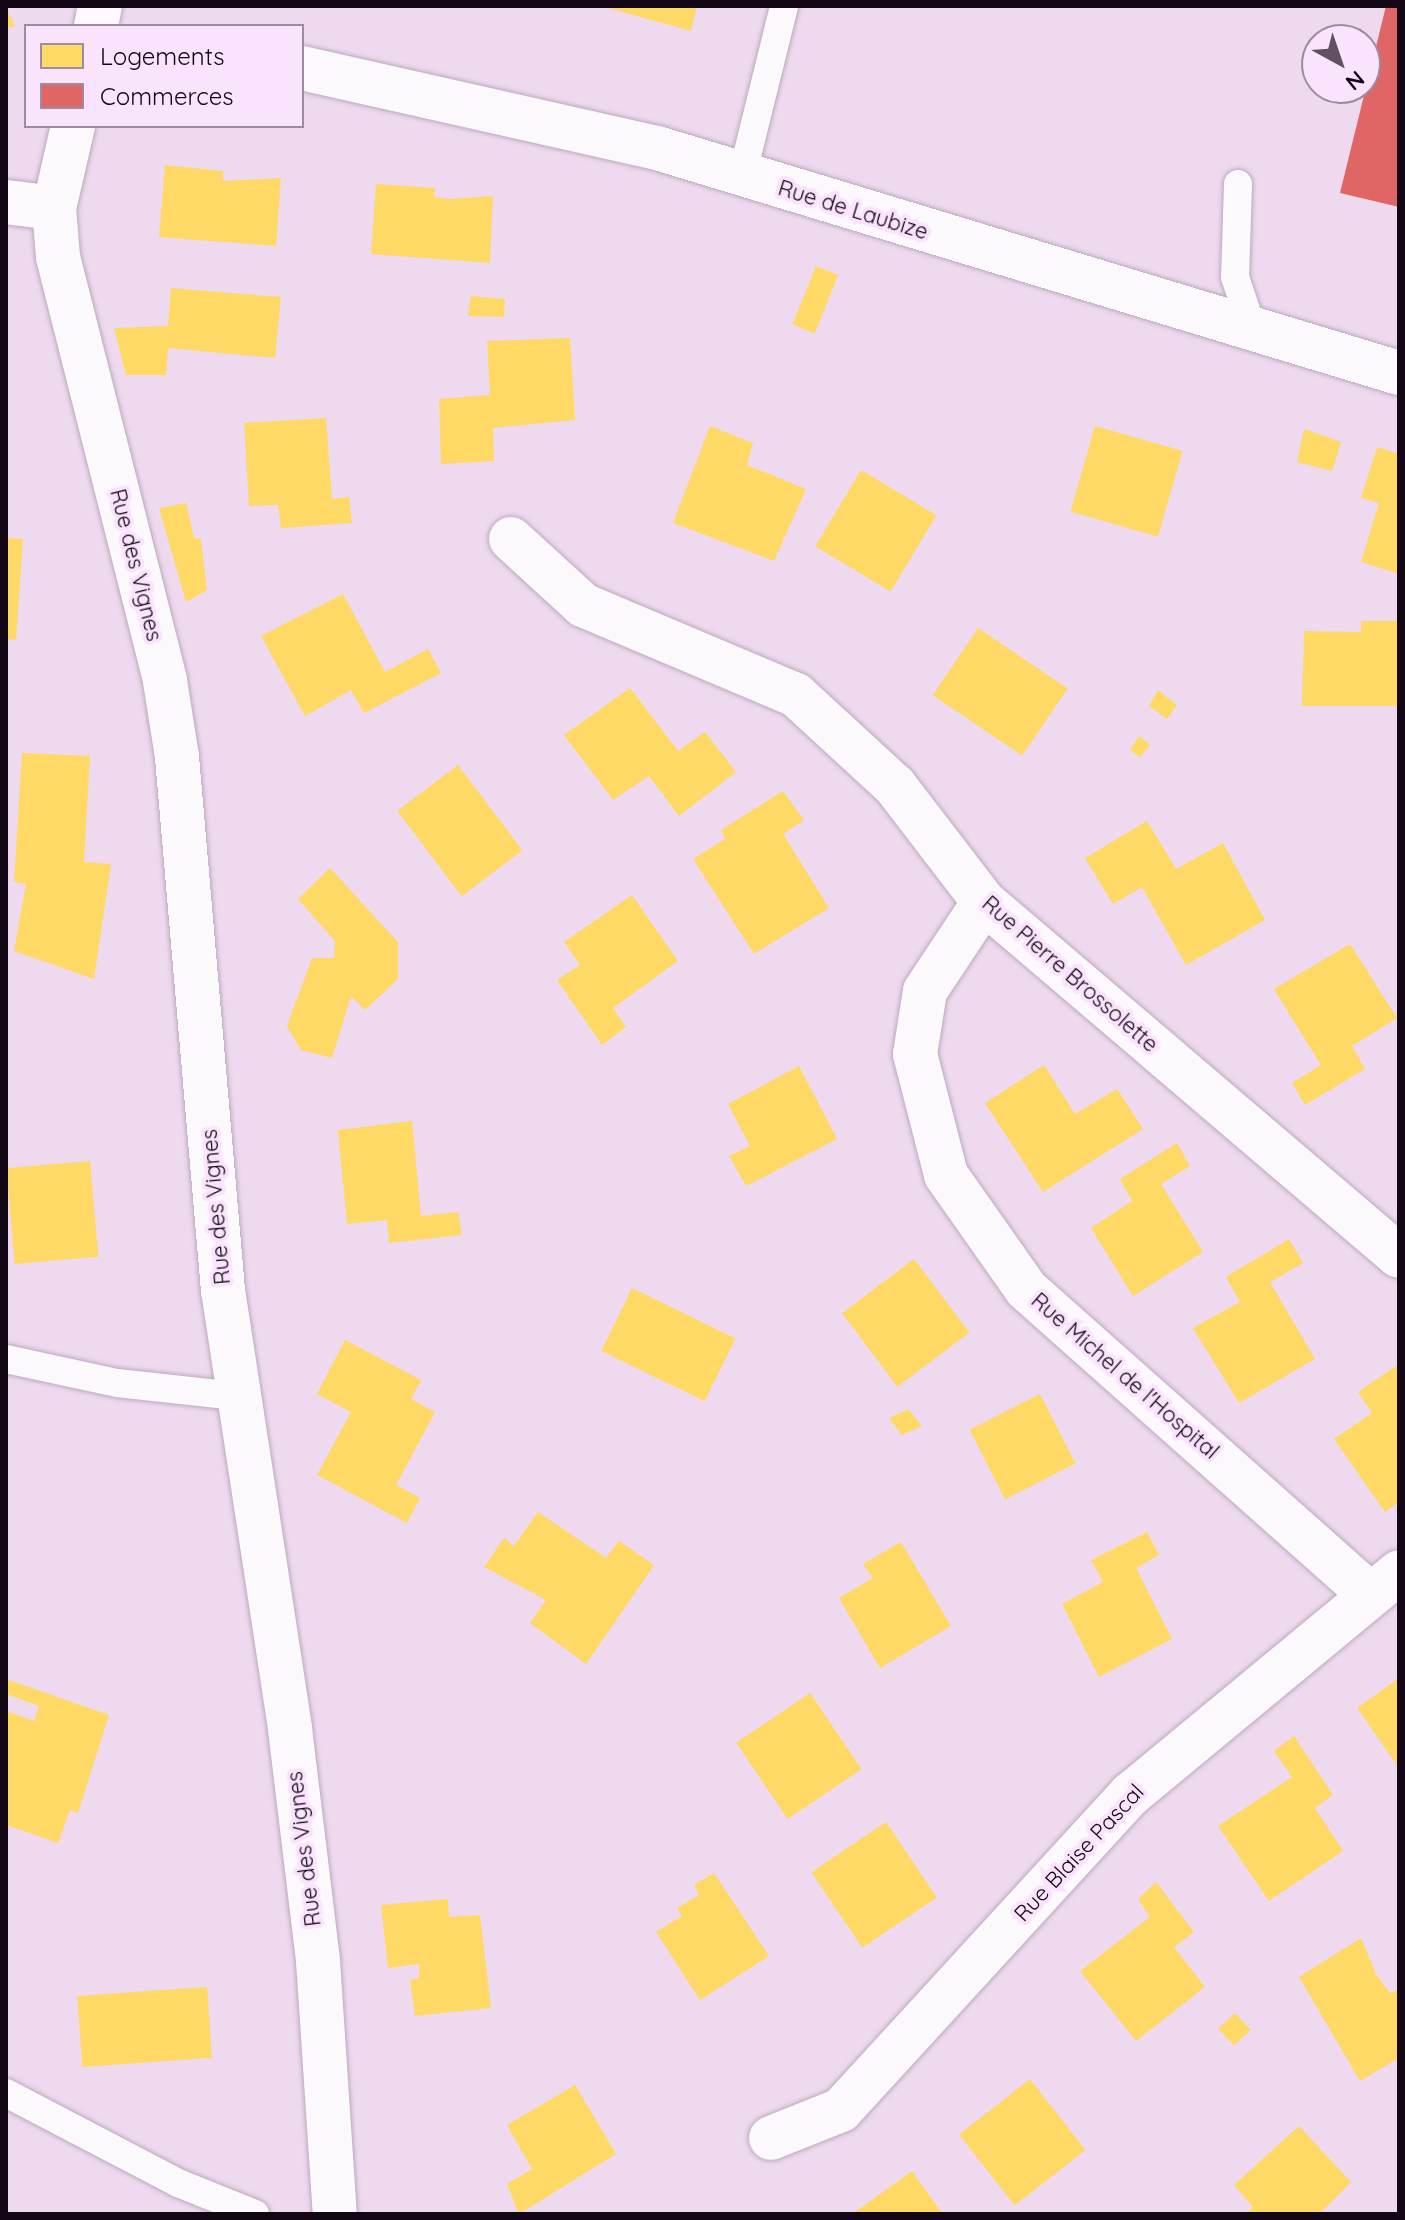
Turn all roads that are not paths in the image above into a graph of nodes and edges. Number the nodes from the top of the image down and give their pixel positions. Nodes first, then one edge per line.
1 (784, 6) edge
2 (304, 68) edge
3 (73, 128) edge
4 (742, 176) junction
5 (1238, 184) dead end
6 (6, 202) edge
7 (54, 208) junction
8 (1254, 334) junction
9 (1399, 373) edge
10 (511, 539) dead end
11 (984, 902) junction
12 (1399, 1256) edge
13 (6, 1359) edge
14 (236, 1396) junction
15 (1384, 1582) edge
16 (6, 2093) edge
17 (771, 2138) dead end
18 (255, 2214) edge
19 (335, 2214) edge

1 - 4 lane
2 - 4 street, Rue de Laubize
3 - 7 street, Rue des Vignes
4 - 8 street, Rue de Laubize
5 - 8 lane
6 - 7 street
7 - 14 street, Rue des Vignes
8 - 9 street, Rue de Laubize
10 - 11 street, Rue Pierre Brossolette
11 - 12 street, Rue Pierre Brossolette
11 - 15 street, Rue Michel de l'Hospital
13 - 14 lane
14 - 19 street, Rue des Vignes
15 - 17 street, Rue Blaise Pascal
16 - 18 lane

